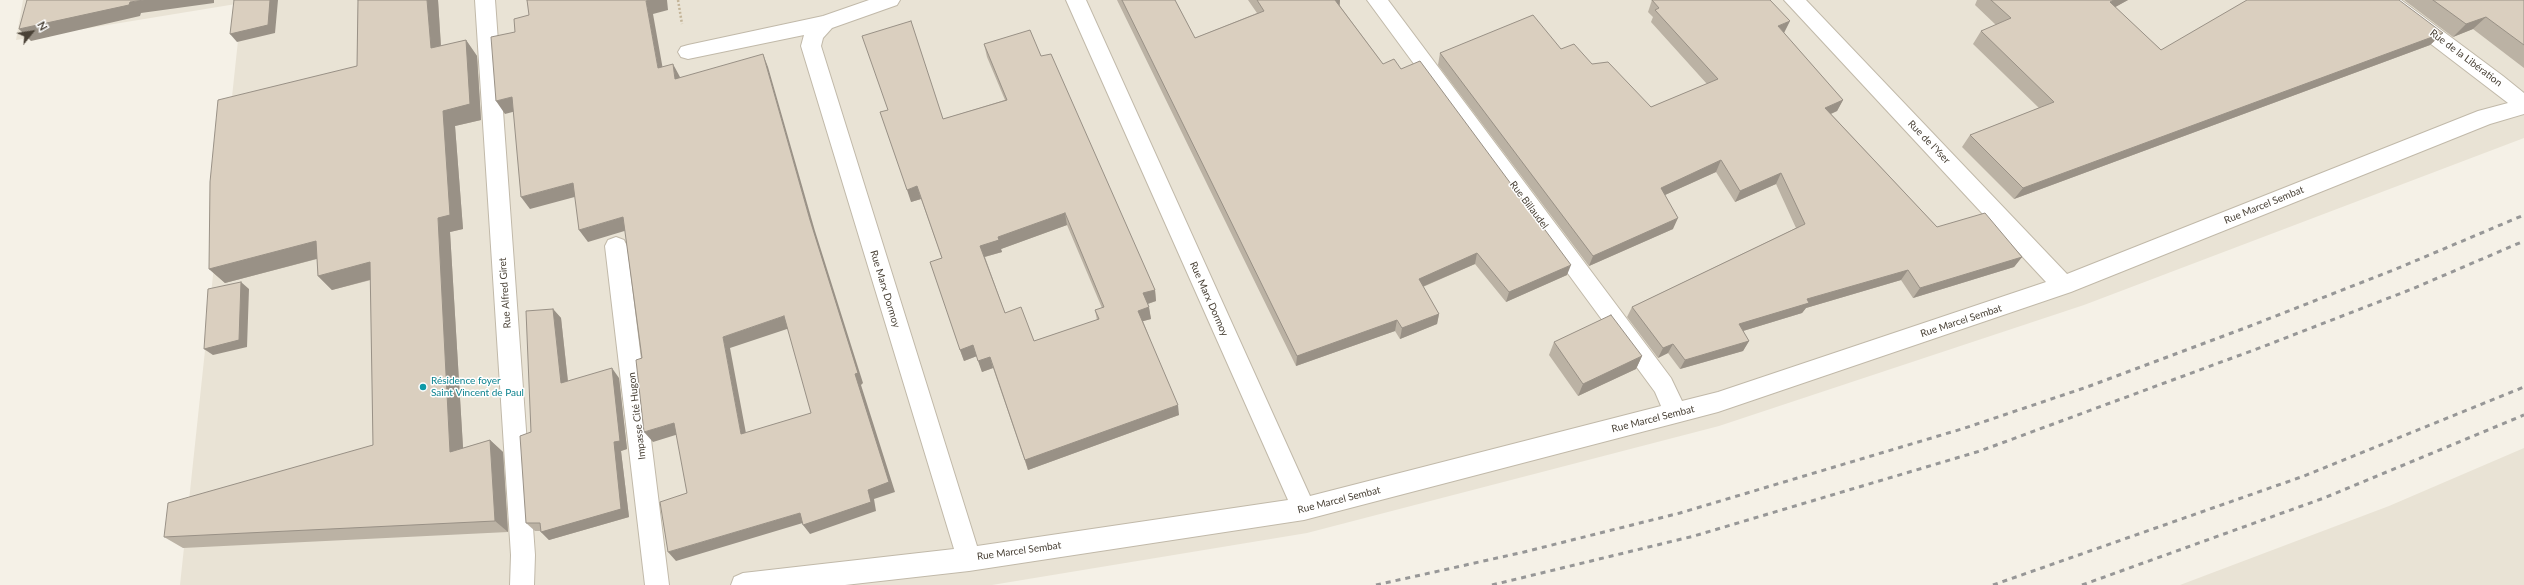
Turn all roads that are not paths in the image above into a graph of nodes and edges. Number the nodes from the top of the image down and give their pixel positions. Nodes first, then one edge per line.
1 (485, 0) edge
2 (890, 0) edge
3 (1076, 0) edge
4 (1377, 0) edge
5 (1794, 0) edge
6 (2387, 0) edge
7 (825, 23) junction
8 (688, 52) dead end
9 (2524, 105) edge
10 (616, 246) dead end
11 (2063, 285) junction
12 (1676, 413) junction
13 (1304, 509) junction
14 (969, 559) junction
15 (522, 585) edge
16 (657, 585) edge
17 (743, 585) edge

1 - 15 street, Rue Alfred Giret
2 - 7 street
3 - 13 street, Rue Marx Dormoy
4 - 12 street, Rue Billaudel
5 - 11 street, Rue de l'Yser
6 - 9 street, Rue de la Libération
7 - 8 street
7 - 14 street, Rue Marx Dormoy
9 - 11 street, Rue Marcel Sembat
10 - 16 street, Impasse Cité Hugon
11 - 12 street, Rue Marcel Sembat
12 - 13 street, Rue Marcel Sembat
13 - 14 street, Rue Marcel Sembat
14 - 17 street, Rue Marcel Sembat

